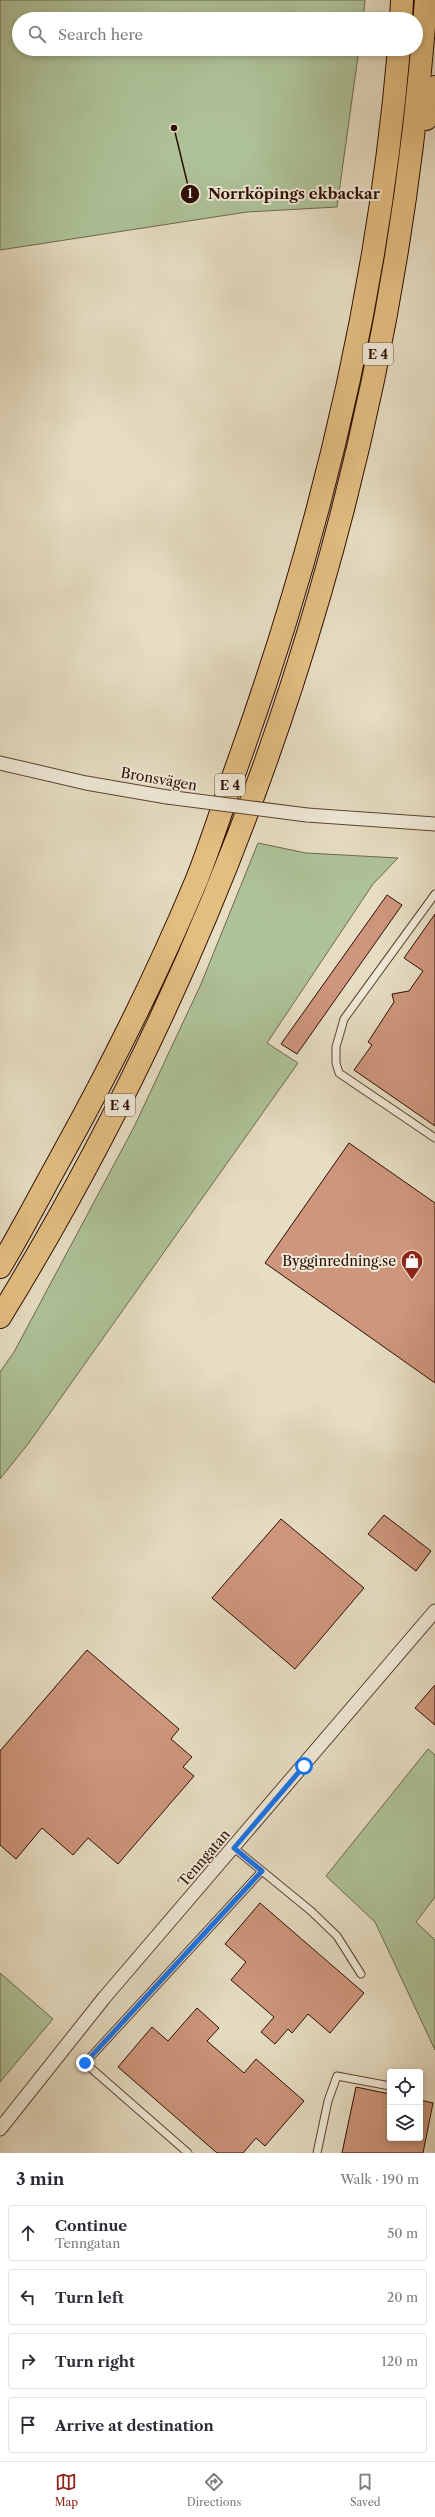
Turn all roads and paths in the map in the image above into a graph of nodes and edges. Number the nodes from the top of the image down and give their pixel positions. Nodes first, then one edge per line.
1 (402, 0) edge
2 (426, 0) edge
3 (401, 12) edge
4 (423, 31) edge
5 (398, 56) edge
6 (421, 56) edge
7 (435, 86) edge
8 (408, 184) junction
9 (0, 764) edge
10 (435, 824) edge
11 (435, 894) edge
12 (435, 1138) edge
13 (0, 1267) edge
14 (0, 1317) edge
15 (435, 1611) edge
16 (234, 1848) junction
17 (262, 1871) junction
18 (360, 1974) dead end
19 (387, 2085) edge
20 (0, 2129) edge
21 (188, 2153) edge
22 (317, 2153) edge

1 - 3 highway
2 - 4 highway, E 4
5 - 13 highway, E 4
6 - 8 highway, E 4
7 - 8 highway
8 - 14 highway, E 4
9 - 10 street, Bronsvägen, bridge
11 - 12 lane
15 - 16 street, Tenngatan
16 - 17 lane
16 - 20 street, Tenngatan
17 - 18 lane
17 - 21 lane
19 - 22 lane

